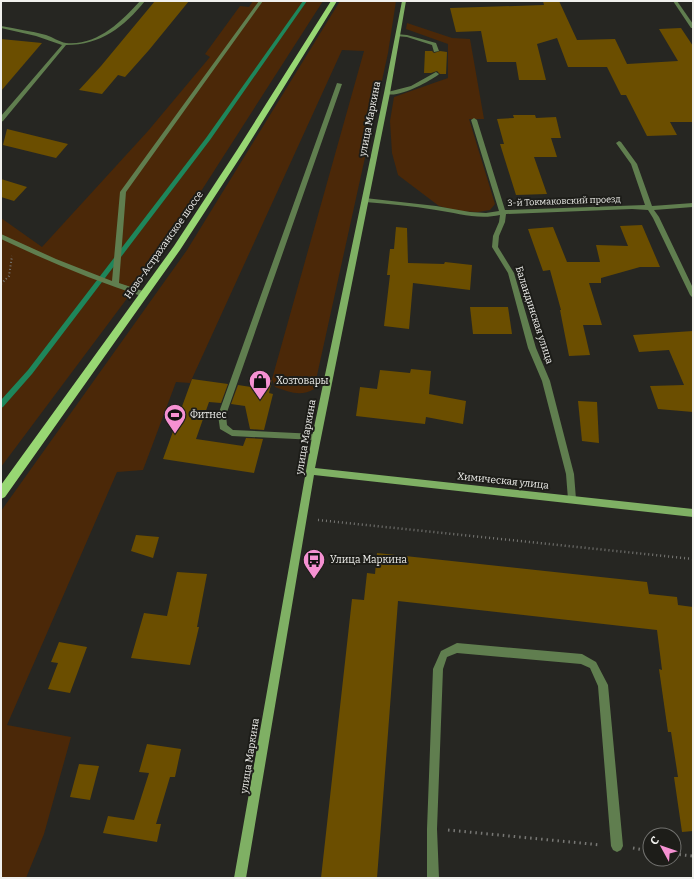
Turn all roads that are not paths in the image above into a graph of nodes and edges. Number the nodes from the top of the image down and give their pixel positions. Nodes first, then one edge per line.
1 (143, 1) edge
2 (261, 1) edge
3 (334, 1) edge
4 (404, 1) edge
5 (675, 1) edge
6 (1, 27) edge
7 (693, 27) edge
8 (398, 35) junction
9 (65, 44) junction
10 (436, 51) dead end
11 (436, 74) dead end
12 (339, 84) dead end
13 (387, 92) junction
14 (1, 120) edge
15 (474, 120) dead end
16 (619, 144) dead end
17 (365, 200) junction
18 (693, 205) edge
19 (649, 207) junction
20 (503, 212) junction
21 (1, 236) edge
22 (115, 285) junction
23 (144, 294) junction
24 (693, 295) edge
25 (316, 437) junction
26 (311, 471) junction
27 (1, 494) edge
28 (572, 499) junction
29 (693, 513) edge
30 (617, 846) road end
31 (240, 878) edge
32 (433, 878) edge

1 - 9 street
2 - 22 street
3 - 23 main road, Ново-Астраханское шоссе
4 - 8 street, улица Маркина
5 - 7 street
6 - 9 street
8 - 10 street
8 - 13 street, улица Маркина
9 - 14 street
11 - 13 street
12 - 25 street
13 - 17 street, улица Маркина
15 - 20 street
16 - 19 street
17 - 20 street, 3-й Токмаковский проезд
17 - 25 street, улица Маркина
18 - 19 street, 3-й Токмаковский проезд
19 - 20 street, 3-й Токмаковский проезд
19 - 24 street
20 - 28 street, Баландинская улица
21 - 22 street
22 - 23 street
23 - 27 main road, Ново-Астраханское шоссе
25 - 26 street, улица Маркина
26 - 28 street, Химическая улица
26 - 31 street, улица Маркина
28 - 29 street, Химическая улица
30 - 32 street

